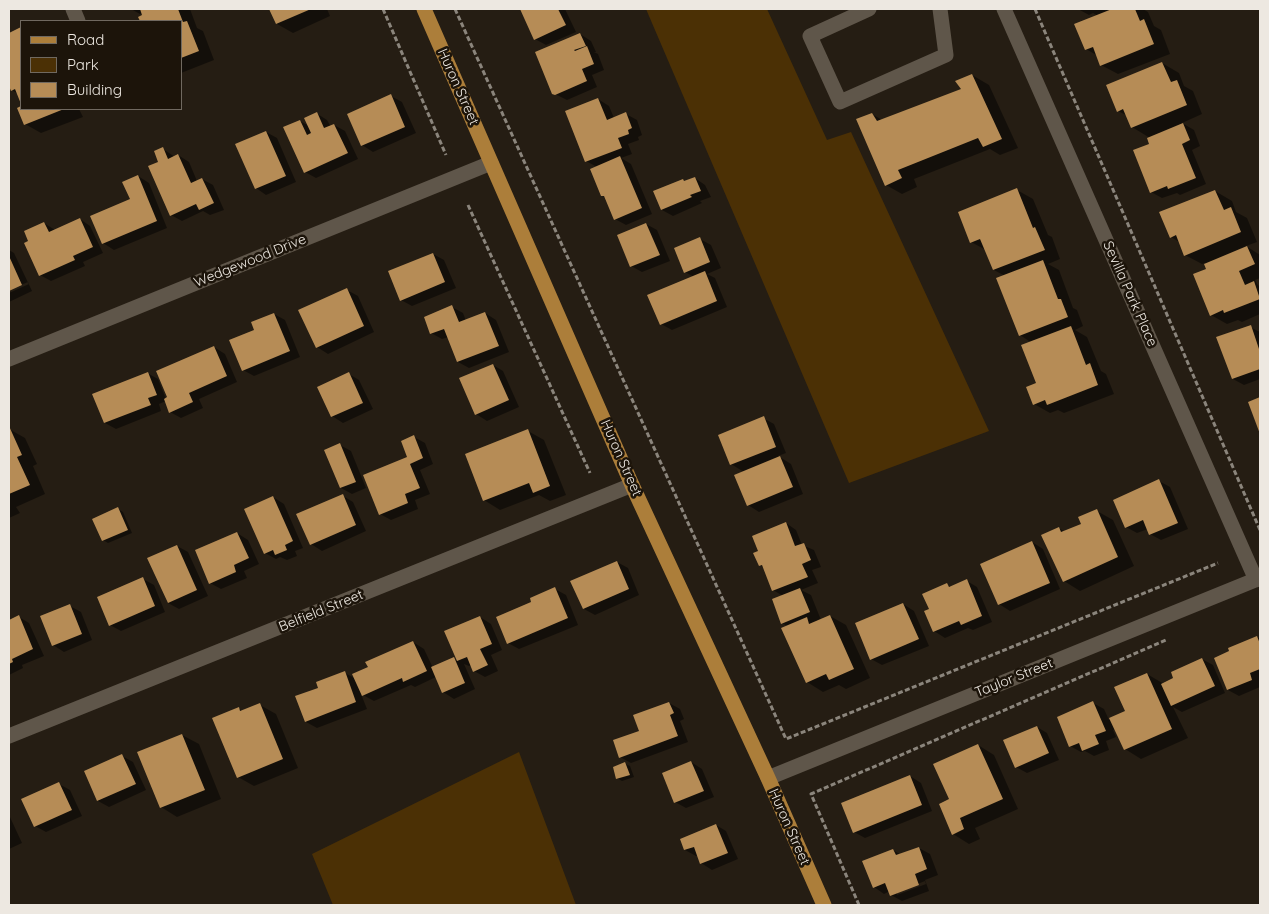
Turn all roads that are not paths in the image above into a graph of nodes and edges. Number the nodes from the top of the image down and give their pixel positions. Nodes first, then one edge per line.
1 (424, 9) edge
2 (869, 9) edge
3 (941, 9) edge
4 (1004, 9) edge
5 (491, 163) junction
6 (9, 359) edge
7 (632, 486) junction
8 (1258, 579) edge
9 (9, 736) edge
10 (768, 778) junction
11 (824, 905) edge

1 - 5 main road, Huron Street
2 - 3 street
4 - 8 street, Sevilla Park Place
5 - 6 street, Wedgewood Drive
5 - 7 main road, Huron Street
7 - 9 street, Belfield Street
7 - 10 main road, Huron Street
8 - 10 street, Taylor Street
10 - 11 main road, Huron Street

